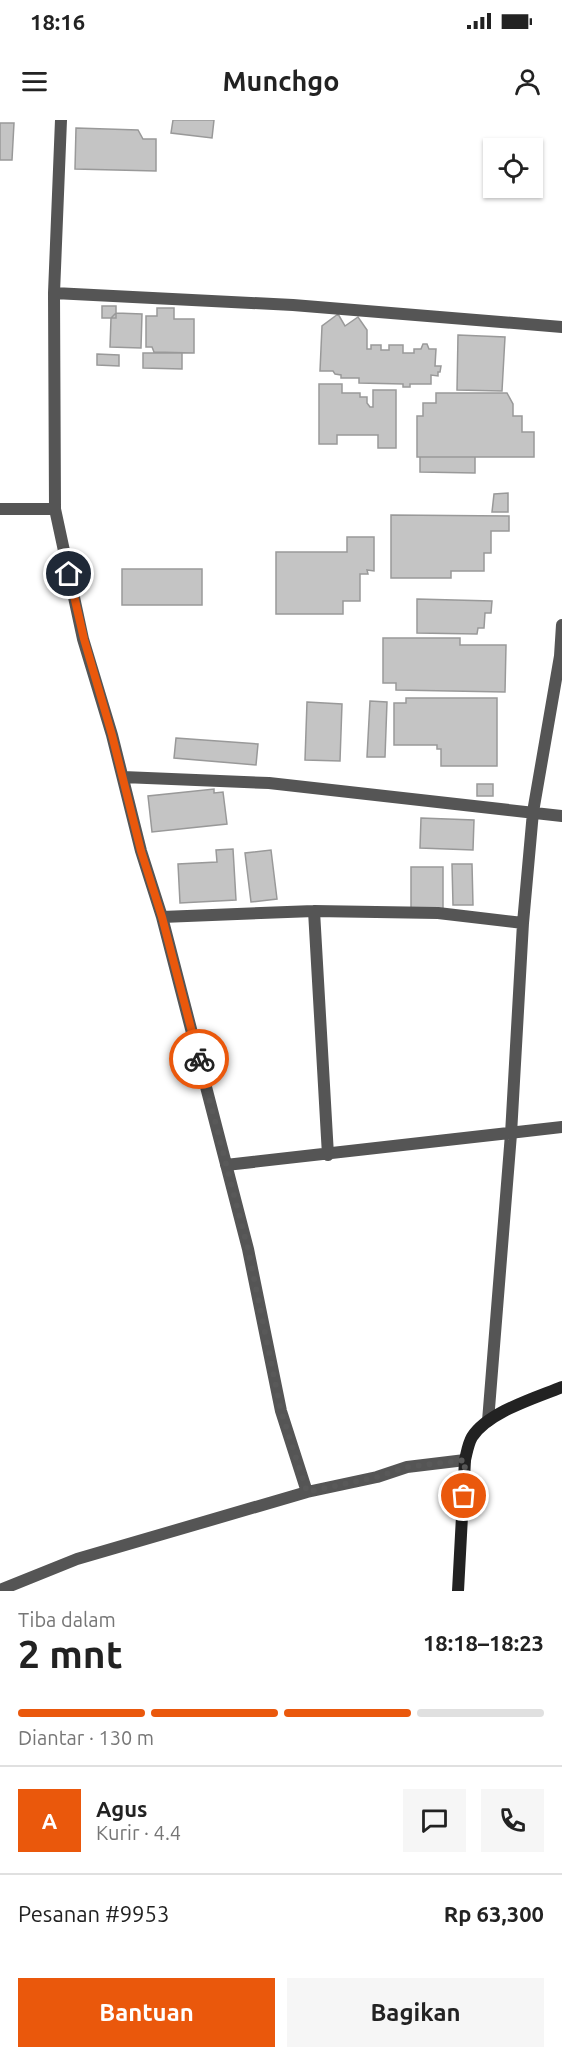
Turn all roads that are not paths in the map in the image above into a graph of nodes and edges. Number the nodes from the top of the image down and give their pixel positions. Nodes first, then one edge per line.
1 (61, 120) edge
2 (54, 293) junction
3 (562, 327) edge
4 (0, 509) edge
5 (55, 509) junction
6 (562, 625) edge
7 (123, 777) junction
8 (533, 813) junction
9 (562, 816) edge
10 (314, 911) junction
11 (162, 917) junction
12 (523, 923) junction
13 (562, 1127) edge
14 (511, 1134) junction
15 (328, 1155) junction
16 (226, 1165) junction
17 (562, 1387) edge
18 (488, 1421) junction
19 (465, 1460) junction
20 (307, 1492) junction
21 (0, 1590) edge
22 (458, 1591) edge

1 - 2 street
2 - 3 street
2 - 5 street
4 - 5 street
5 - 7 street
6 - 8 street
7 - 8 street
7 - 11 street
8 - 9 street
8 - 12 street
10 - 11 street
10 - 12 street
10 - 15 street
11 - 16 street
12 - 14 street
13 - 14 street
14 - 15 street
14 - 18 street
15 - 16 street
16 - 20 street
17 - 18 street
18 - 19 street
19 - 20 street
19 - 22 street
20 - 21 street

